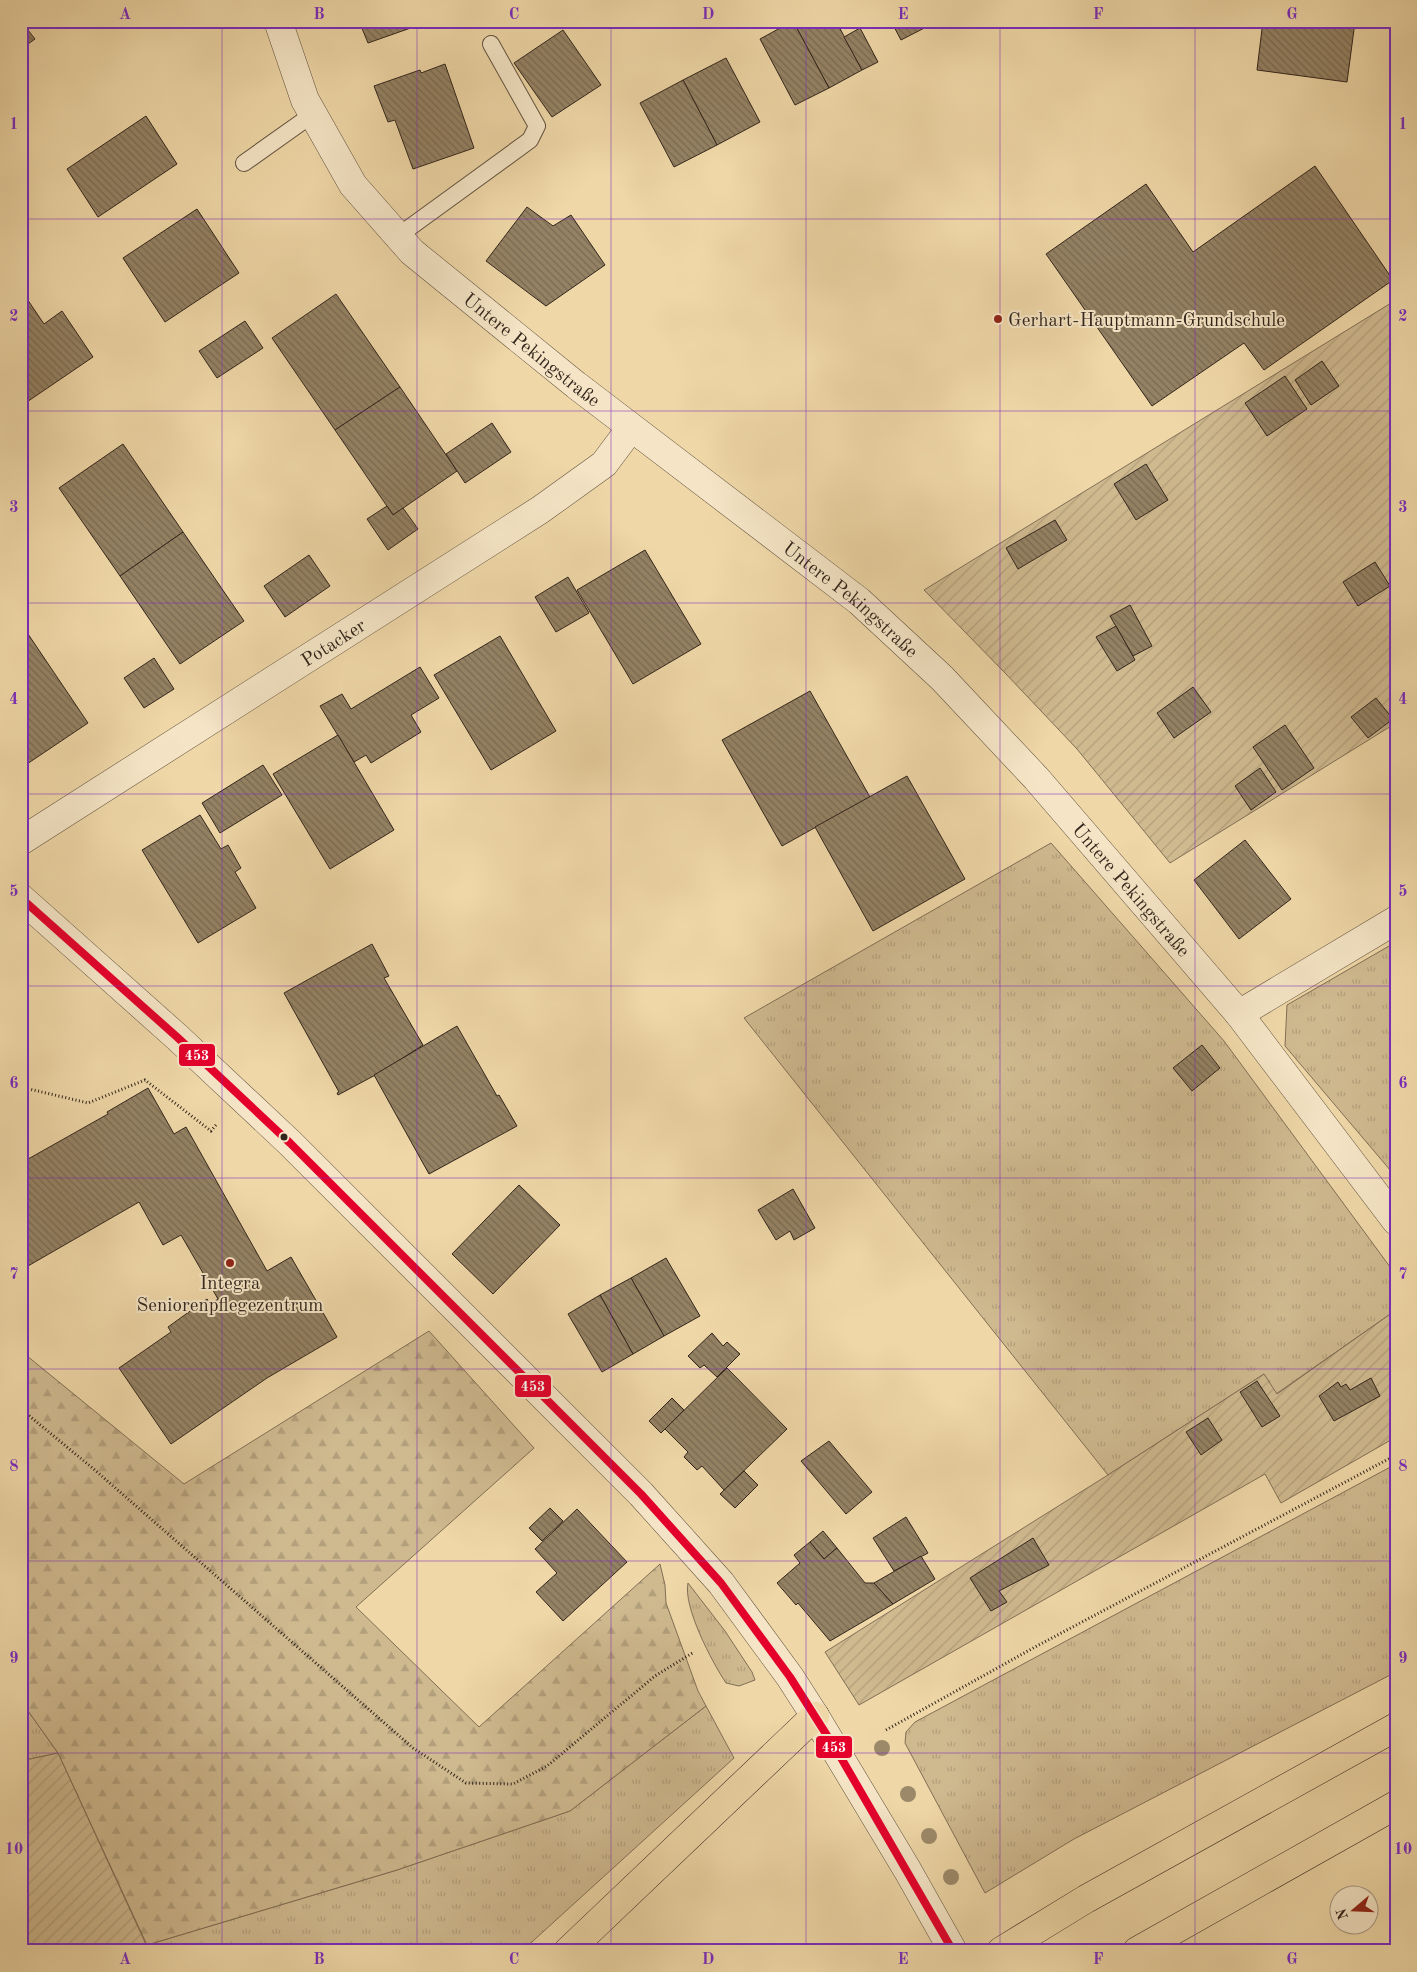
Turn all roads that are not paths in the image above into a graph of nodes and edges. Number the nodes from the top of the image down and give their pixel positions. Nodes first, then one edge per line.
1 (278, 21) edge
2 (491, 44) dead end
3 (313, 114) junction
4 (244, 163) dead end
5 (398, 236) junction
6 (631, 428) junction
7 (21, 841) edge
8 (21, 898) edge
9 (1396, 920) edge
10 (1239, 1014) junction
11 (1396, 1221) edge
12 (815, 1716) junction
13 (1396, 1727) edge
14 (1396, 1805) edge
15 (568, 1951) edge
16 (953, 1951) edge
17 (1001, 1951) edge
18 (1137, 1951) edge

1 - 3 street, Untere Pekingstraße
2 - 5 lane
3 - 4 lane
3 - 5 street, Untere Pekingstraße
5 - 6 street, Untere Pekingstraße
6 - 7 street, Potacker
6 - 10 street, Untere Pekingstraße
8 - 12 street
9 - 10 street
10 - 11 street, Untere Pekingstraße
12 - 15 highway
12 - 16 street
13 - 17 highway
14 - 18 highway

